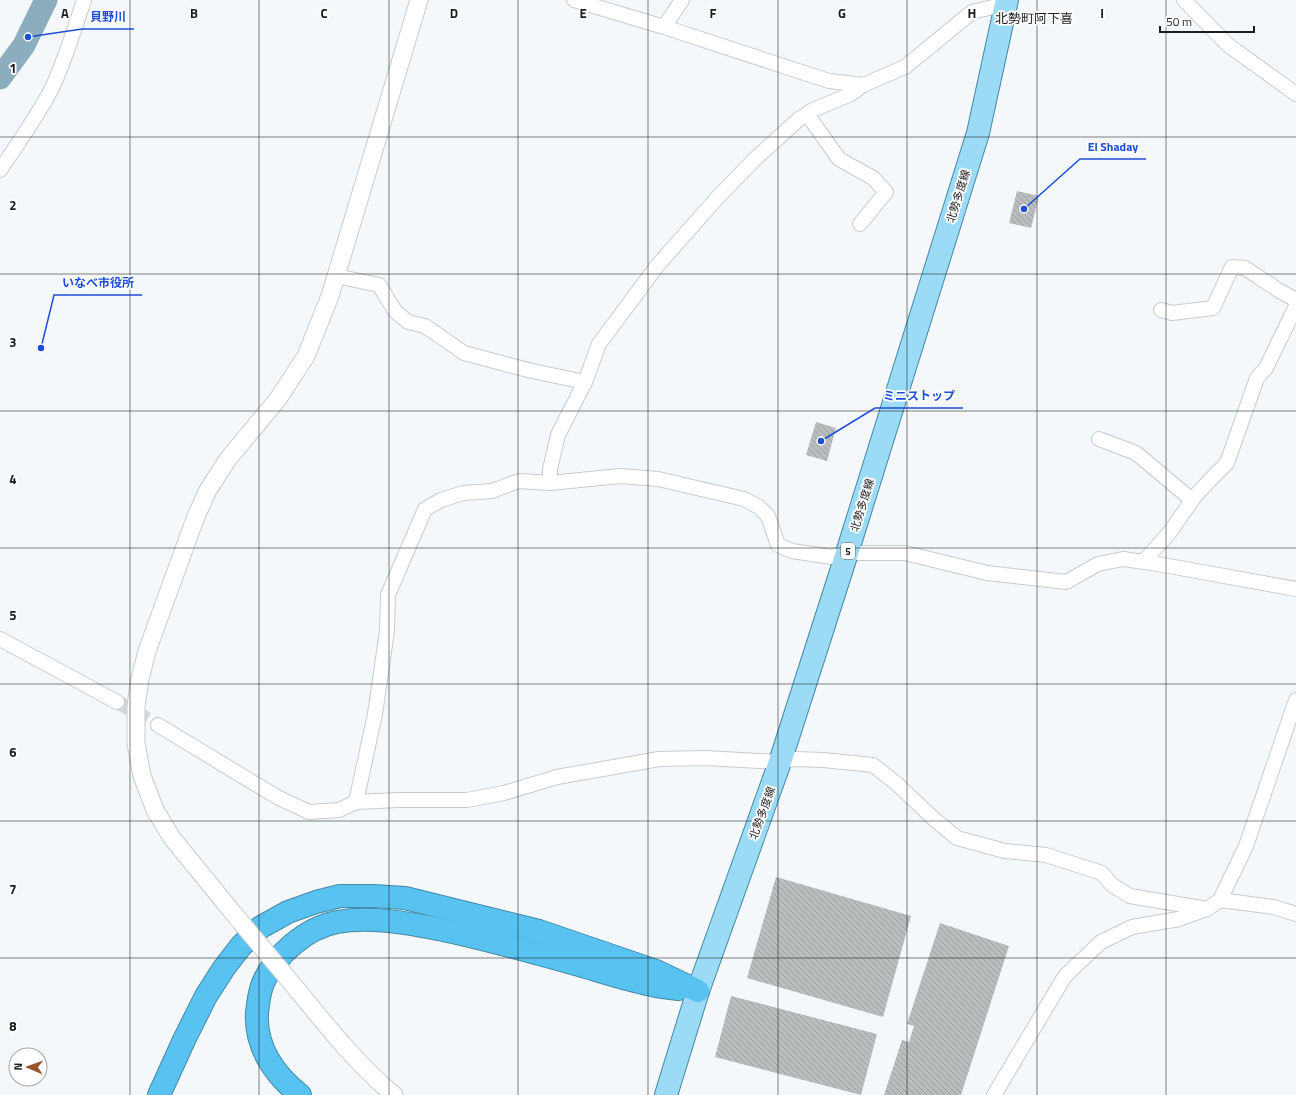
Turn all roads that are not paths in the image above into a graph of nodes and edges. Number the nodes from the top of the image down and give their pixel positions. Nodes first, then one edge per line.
1 (84, 0) edge
2 (420, 0) edge
3 (574, 0) edge
4 (682, 0) edge
5 (1184, 0) edge
6 (1007, 2) edge
7 (664, 27) junction
8 (863, 85) junction
9 (1296, 94) edge
10 (807, 114) junction
11 (0, 170) edge
12 (860, 224) dead end
13 (336, 276) junction
14 (1296, 300) edge
15 (1296, 306) edge
16 (1161, 310) dead end
17 (585, 382) junction
18 (1099, 439) dead end
19 (550, 483) junction
20 (1192, 500) junction
21 (847, 553) junction
22 (1143, 562) junction
23 (1296, 589) edge
24 (0, 639) edge
25 (1296, 700) edge
26 (117, 702) tunnel mouth
27 (158, 726) tunnel mouth
28 (780, 762) junction
29 (356, 802) junction
30 (1220, 900) junction
31 (1207, 909) junction
32 (1296, 914) edge
33 (698, 991) junction
34 (159, 1095) edge
35 (300, 1095) edge
36 (394, 1095) edge
37 (666, 1095) edge
38 (994, 1095) edge

1 - 11 street
2 - 13 street
3 - 7 street
4 - 7 street
5 - 9 street
6 - 8 street
6 - 21 main road, 北勢多度線 / 5
7 - 8 street
8 - 10 street
10 - 12 street
10 - 17 street
13 - 17 street
13 - 36 street, bridge
14 - 16 street
15 - 20 street
17 - 19 street
18 - 20 street
19 - 21 street
19 - 29 street
20 - 22 street
21 - 22 street
21 - 28 main road, 北勢多度線 / 5
22 - 23 street
24 - 26 street
25 - 30 street
27 - 29 street
28 - 29 street
28 - 31 street
28 - 33 main road, 北勢多度線 / 5
30 - 31 street
30 - 32 street
31 - 38 street
33 - 34 highway
33 - 35 highway
33 - 37 main road, 北勢多度線 / 5

